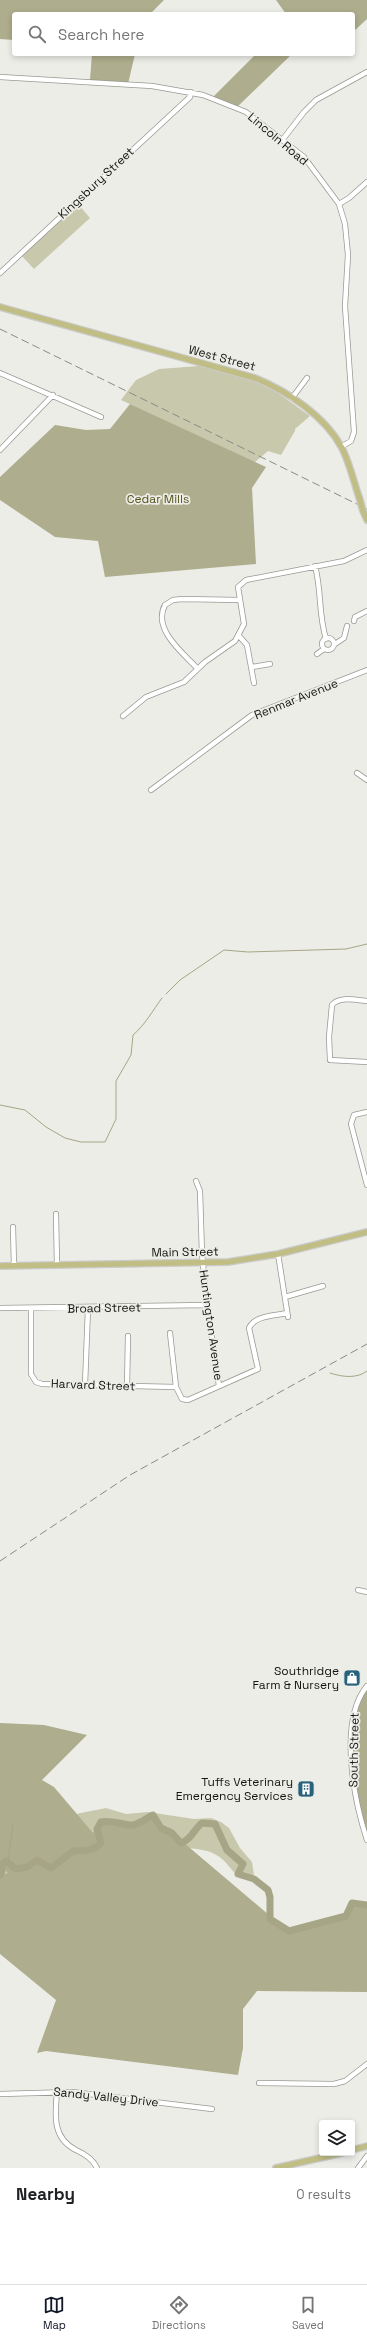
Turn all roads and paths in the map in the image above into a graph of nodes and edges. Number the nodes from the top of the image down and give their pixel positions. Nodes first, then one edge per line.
1 (367, 72) edge
2 (0, 77) edge
3 (192, 92) junction
4 (282, 139) junction
5 (367, 182) edge
6 (339, 204) junction
7 (0, 274) edge
8 (0, 307) edge
9 (0, 373) edge
10 (307, 378) dead end
11 (53, 395) junction
12 (292, 398) junction
13 (101, 417) dead end
14 (341, 447) junction
15 (0, 450) edge
16 (367, 520) edge
17 (367, 550) edge
18 (315, 566) junction
19 (239, 600) junction
20 (367, 611) edge
21 (354, 620) dead end
22 (347, 626) dead end
23 (239, 636) junction
24 (326, 639) junction
25 (335, 644) junction
26 (324, 649) junction
27 (317, 654) dead end
28 (270, 664) dead end
29 (252, 667) junction
30 (198, 668) junction
31 (367, 670) edge
32 (254, 683) dead end
33 (123, 716) dead end
34 (356, 772) dead end
35 (367, 780) edge
36 (151, 790) dead end
37 (367, 1001) edge
38 (367, 1062) edge
39 (367, 1112) edge
40 (196, 1181) dead end
41 (367, 1185) edge
42 (56, 1214) dead end
43 (13, 1227) dead end
44 (367, 1232) edge
45 (278, 1254) junction
46 (203, 1264) junction
47 (57, 1265) junction
48 (0, 1266) edge
49 (14, 1266) junction
50 (323, 1286) dead end
51 (284, 1297) junction
52 (207, 1305) junction
53 (0, 1308) edge
54 (88, 1308) junction
55 (31, 1309) junction
56 (170, 1333) dead end
57 (128, 1336) dead end
58 (85, 1385) junction
59 (219, 1386) junction
60 (127, 1387) junction
61 (176, 1387) junction
62 (358, 1590) dead end
63 (367, 1592) edge
64 (367, 1686) edge
65 (367, 1840) edge
66 (367, 2064) edge
67 (259, 2084) dead end
68 (56, 2091) junction
69 (0, 2094) edge
70 (212, 2109) dead end
71 (367, 2146) edge
72 (355, 2149) edge
73 (329, 2156) edge
74 (367, 2156) edge
75 (97, 2168) edge
76 (276, 2168) edge
77 (358, 2168) edge

1 - 4 street
2 - 3 street, Lincoln Road
3 - 4 street, Lincoln Road
3 - 7 street, Kingsbury Street
4 - 6 street, Lincoln Road
5 - 6 street
6 - 14 street, Lincoln Road
8 - 12 main road, West Street
9 - 11 street
10 - 12 street
11 - 13 street
11 - 15 street
12 - 14 main road, West Street
14 - 16 main road, West Street, bridge
17 - 18 street
18 - 19 street
18 - 24 street
19 - 23 street
19 - 30 street
20 - 21 street
22 - 25 street
23 - 29 street
23 - 30 street
24 - 25 street
24 - 26 street
25 - 26 street
26 - 27 street
28 - 29 street
29 - 32 street
30 - 33 street
31 - 36 street, Renmar Avenue
34 - 35 street
37 - 38 street
39 - 41 street
40 - 46 street, Huntington Avenue
42 - 47 street
43 - 49 street
44 - 45 main road, Main Street
45 - 46 main road, Main Street
45 - 51 street
46 - 47 main road, Main Street
46 - 52 street, Huntington Avenue
47 - 49 main road, Main Street
48 - 49 main road, Main Street
50 - 51 street
51 - 59 street
52 - 54 street, Broad Street
52 - 59 street, Huntington Avenue
53 - 55 street, Broad Street
54 - 55 street, Broad Street
54 - 58 street
55 - 58 street, Harvard Street
56 - 61 street
57 - 60 street
58 - 60 street, Harvard Street
59 - 61 street
60 - 61 street, Harvard Street
62 - 63 street
64 - 65 street, South Street
66 - 67 street
68 - 69 street, Sandy Valley Drive
68 - 70 street, Sandy Valley Drive
68 - 75 street
71 - 72 main road
73 - 76 main road
74 - 77 street

